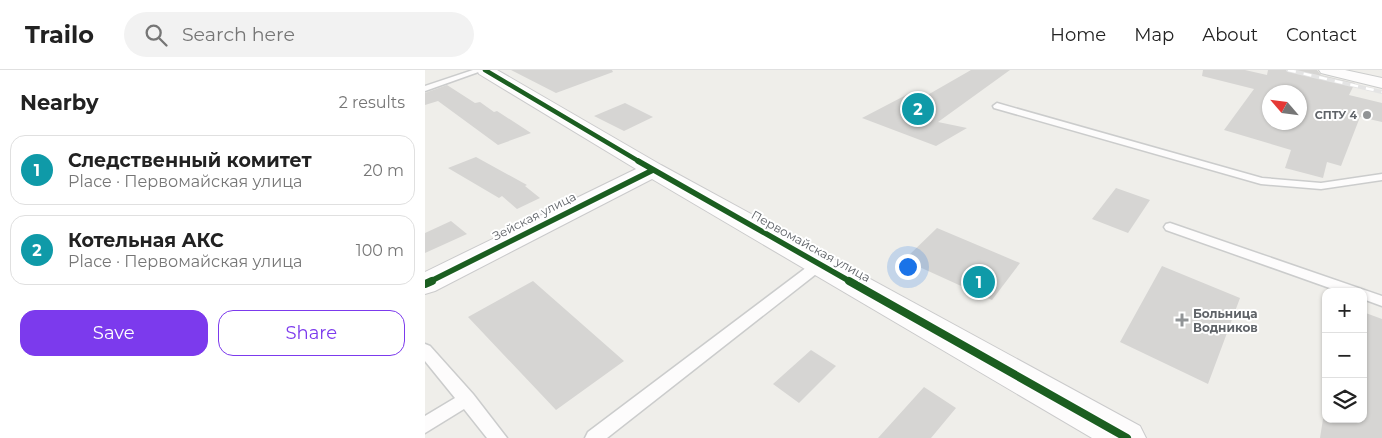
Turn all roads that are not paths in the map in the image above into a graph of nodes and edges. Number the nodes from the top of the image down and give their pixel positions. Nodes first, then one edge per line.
1 (480, 70) edge
2 (485, 70) edge
3 (1326, 70) edge
4 (1382, 83) edge
5 (425, 89) edge
6 (997, 106) dead end
7 (653, 170) junction
8 (1382, 177) edge
9 (1171, 227) dead end
10 (820, 264) junction
11 (425, 284) edge
12 (1345, 288) edge
13 (1367, 295) edge
14 (1382, 301) edge
15 (425, 350) edge
16 (467, 398) junction
17 (425, 426) edge
18 (498, 438) edge
19 (595, 438) edge
20 (1127, 438) edge

1 - 5 lane
2 - 7 street, Первомайская улица
3 - 4 street
6 - 8 lane
7 - 10 street, Первомайская улица
7 - 11 street, Зейская улица
9 - 12 lane
10 - 19 lane
10 - 20 street, Первомайская улица
13 - 14 lane
15 - 16 lane
16 - 17 lane
16 - 18 lane

